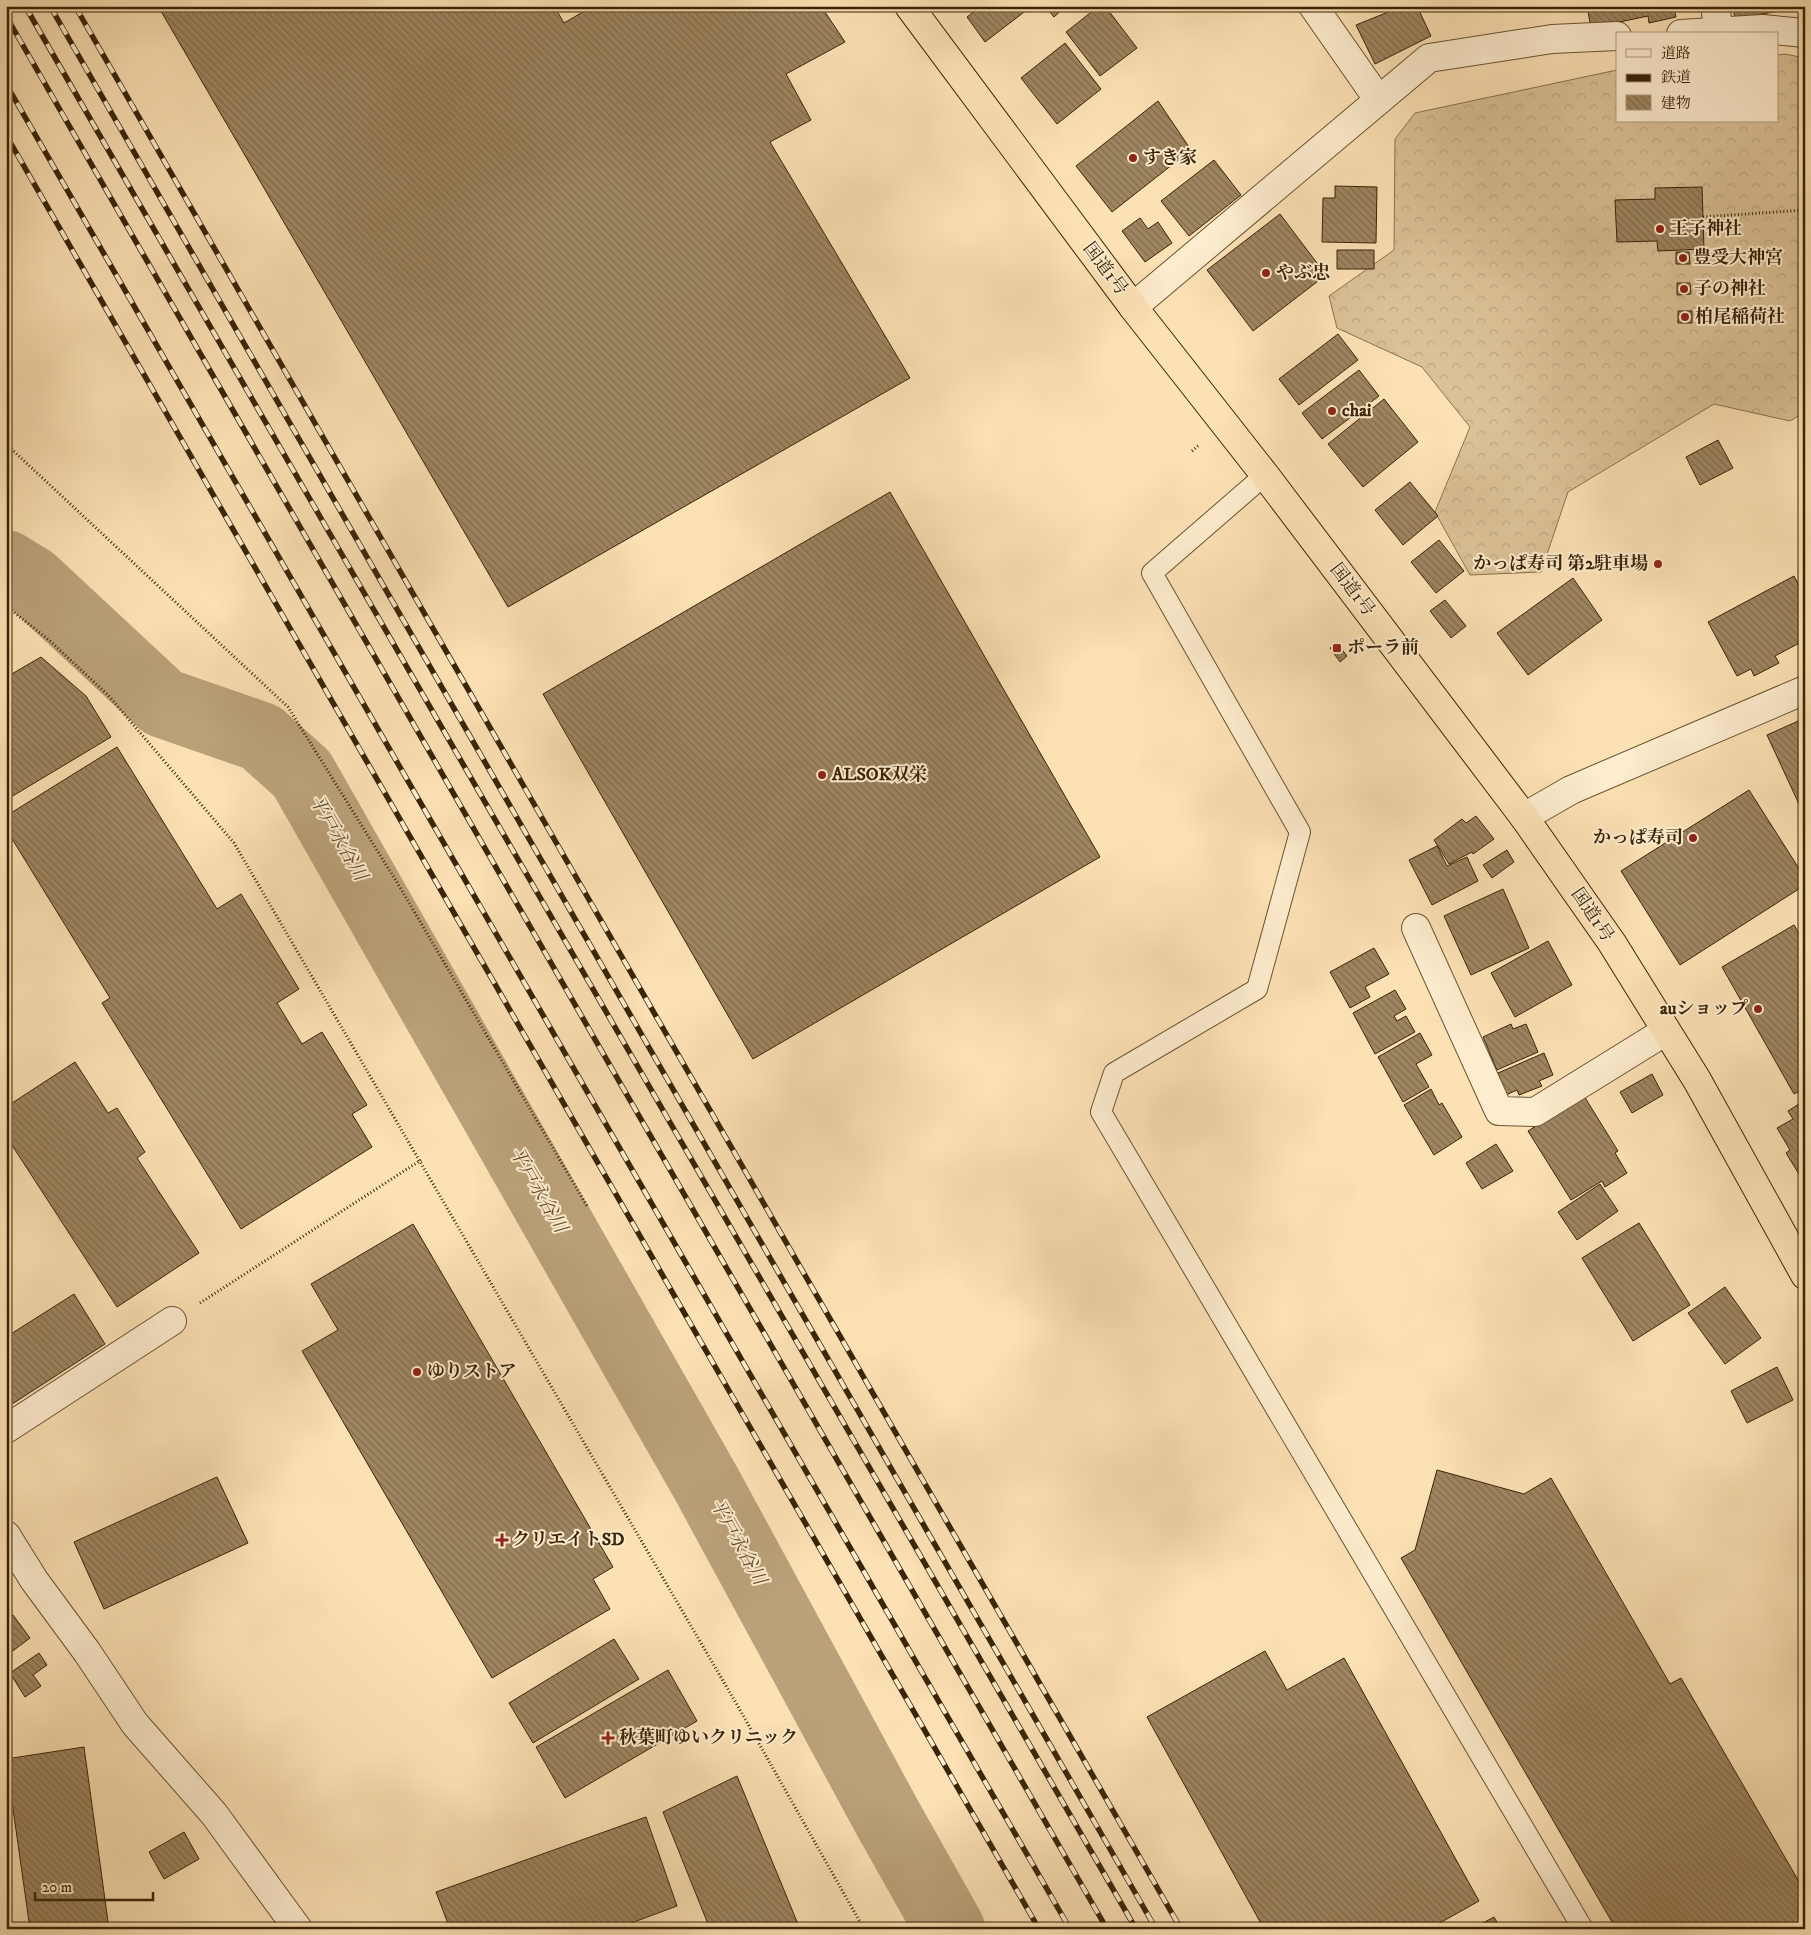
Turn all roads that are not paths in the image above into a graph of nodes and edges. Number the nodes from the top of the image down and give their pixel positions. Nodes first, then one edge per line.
1 (909, 6) edge
2 (1312, 6) edge
3 (1717, 19) edge
4 (1686, 32) edge
5 (1805, 33) edge
6 (1616, 36) edge
7 (1378, 99) junction
8 (1133, 307) junction
9 (1265, 475) junction
10 (1805, 690) edge
11 (1524, 817) junction
12 (1416, 928) dead end
13 (1666, 1031) junction
14 (1805, 1274) edge
15 (172, 1321) road end
16 (6, 1430) edge
17 (6, 1535) edge
18 (298, 1929) edge
19 (1583, 1929) edge

1 - 8 highway, 国道1号
2 - 7 street
3 - 4 street
3 - 5 street
6 - 7 street
7 - 8 street
8 - 9 highway, 国道1号
9 - 11 highway, 国道1号
9 - 19 lane
10 - 11 street
11 - 13 highway, 国道1号
12 - 13 street
13 - 14 highway, 国道1号
15 - 16 street
17 - 18 street

